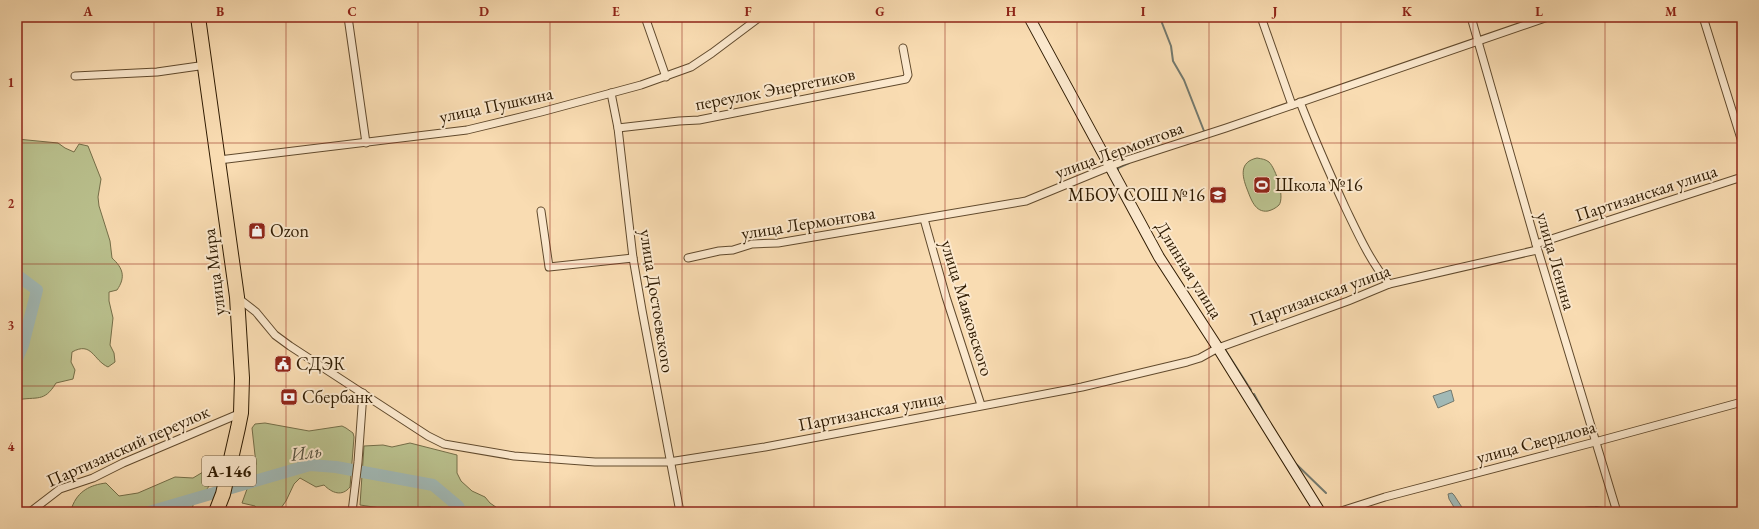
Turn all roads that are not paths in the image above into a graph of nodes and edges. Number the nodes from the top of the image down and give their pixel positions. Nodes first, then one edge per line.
1 (198, 17) edge
2 (348, 17) edge
3 (645, 17) edge
4 (760, 17) edge
5 (1029, 17) edge
6 (1261, 17) edge
7 (1471, 17) edge
8 (1548, 17) edge
9 (1703, 17) edge
10 (1478, 42) junction
11 (903, 48) dead end
12 (206, 65) junction
13 (75, 76) dead end
14 (666, 77) junction
15 (611, 93) junction
16 (1300, 102) junction
17 (1292, 105) junction
18 (618, 128) junction
19 (1742, 142) edge
20 (366, 143) junction
21 (219, 160) junction
22 (1110, 167) junction
23 (1742, 177) edge
24 (541, 211) dead end
25 (924, 219) junction
26 (1536, 247) junction
27 (633, 258) junction
28 (688, 258) dead end
29 (1389, 284) junction
30 (238, 297) junction
31 (1218, 348) junction
32 (363, 392) junction
33 (1742, 402) edge
34 (981, 405) junction
35 (241, 413) junction
36 (1595, 442) junction
37 (669, 462) junction
38 (30, 512) edge
39 (216, 512) edge
40 (352, 512) edge
41 (680, 512) edge
42 (1320, 512) edge
43 (1338, 512) edge
44 (1617, 512) edge

1 - 12 highway, улица Мира / А-146
2 - 20 street
3 - 14 street
4 - 14 street, улица Пушкина
5 - 22 main road, Длинная улица
6 - 17 street
7 - 10 street, улица Ленина
8 - 10 street, улица Лермонтова
9 - 19 street
10 - 16 street, улица Лермонтова
10 - 26 street, улица Ленина
11 - 18 street, переулок Энергетиков
12 - 13 street
12 - 21 highway, улица Мира / А-146
14 - 15 street, улица Пушкина
15 - 18 street, улица Достоевского
15 - 20 street, улица Пушкина
16 - 17 street, улица Лермонтова
16 - 29 street
17 - 22 street, улица Лермонтова
18 - 27 street, улица Достоевского
20 - 21 street, улица Пушкина
21 - 30 highway, улица Мира / А-146
22 - 25 street, улица Лермонтова
22 - 31 main road, Длинная улица
23 - 26 street, Партизанская улица
24 - 27 street
25 - 28 street, улица Лермонтова
25 - 34 street, улица Маяковского
26 - 29 street, Партизанская улица
26 - 36 street, улица Ленина
27 - 37 street, улица Достоевского
29 - 31 street, Партизанская улица
30 - 32 street, Партизанская улица
30 - 35 highway, улица Мира / А-146
31 - 34 street, Партизанская улица
31 - 42 main road, Длинная улица
32 - 37 street, Партизанская улица
32 - 40 street
33 - 36 street, улица Свердлова
34 - 37 street, Партизанская улица
35 - 38 street, Партизанский переулок
35 - 39 highway, улица Мира / А-146
36 - 43 street, улица Свердлова
36 - 44 street, улица Ленина
37 - 41 street, улица Достоевского

